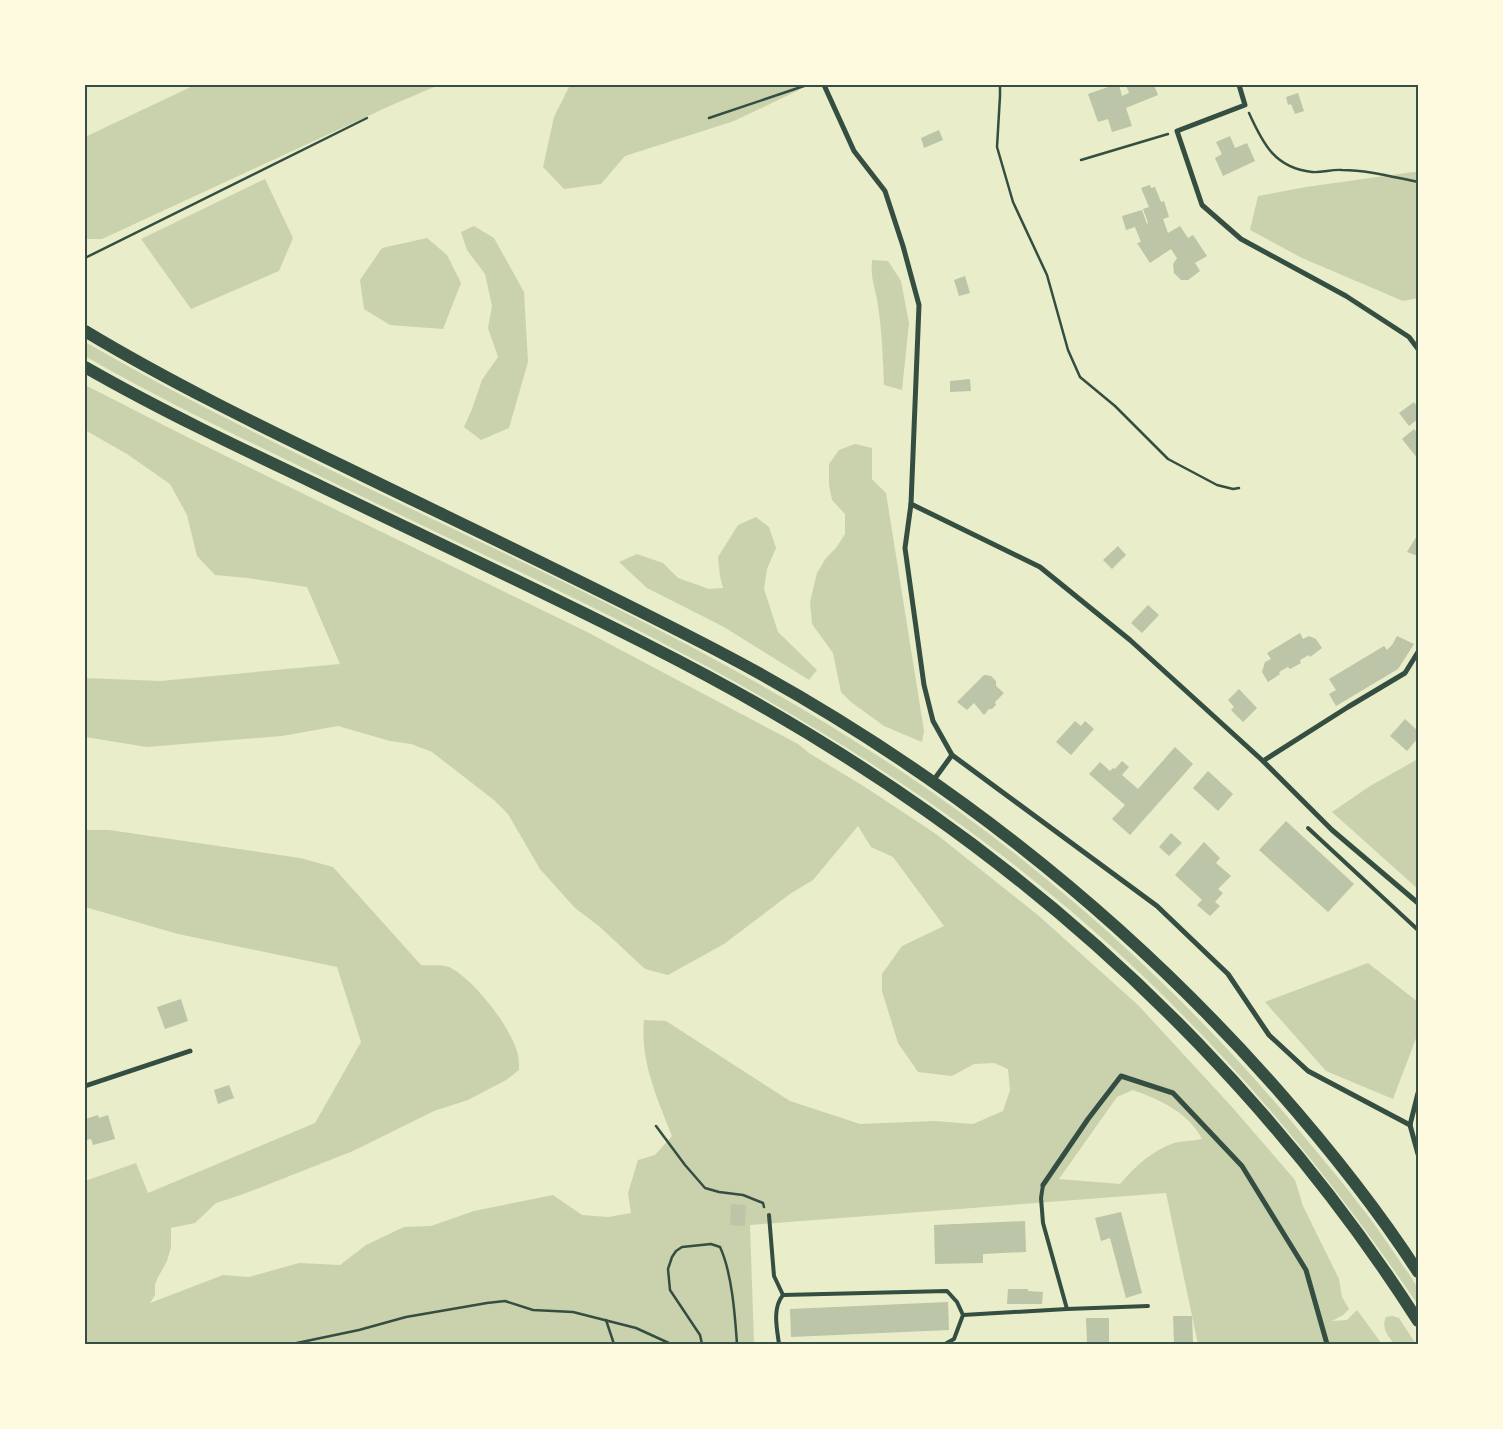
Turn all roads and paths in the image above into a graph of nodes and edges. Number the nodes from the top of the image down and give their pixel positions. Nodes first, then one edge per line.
1 (806, 85) edge
2 (824, 85) edge
3 (1000, 85) edge
4 (1239, 85) edge
5 (1245, 105) junction
6 (367, 118) dead end
7 (709, 118) dead end
8 (1177, 131) junction
9 (1081, 160) dead end
10 (1418, 182) edge
11 (85, 258) edge
12 (85, 332) edge
13 (1418, 348) edge
14 (85, 367) edge
15 (1239, 488) dead end
16 (911, 504) junction
17 (1418, 652) edge
18 (952, 754) junction
19 (1263, 761) junction
20 (933, 781) junction
21 (1308, 828) dead end
22 (1418, 902) edge
23 (1418, 930) edge
24 (190, 1051) dead end
25 (85, 1086) edge
26 (1418, 1093) edge
27 (1410, 1125) junction
28 (656, 1126) dead end
29 (1418, 1154) edge
30 (1042, 1185) joint
31 (769, 1214) joint
32 (1418, 1272) edge
33 (783, 1295) junction
34 (1148, 1306) dead end
35 (1067, 1309) junction
36 (963, 1315) junction
37 (606, 1320) junction
38 (1418, 1321) edge
39 (292, 1344) edge
40 (614, 1344) edge
41 (671, 1344) edge
42 (702, 1344) edge
43 (737, 1344) edge
44 (778, 1344) edge
45 (945, 1344) edge
46 (1327, 1344) edge

1 - 7 path
2 - 16 street
3 - 15 path
4 - 5 street
5 - 8 street
5 - 10 path
6 - 11 path
8 - 9 path
8 - 13 street
12 - 20 main road
14 - 38 main road
16 - 18 street
16 - 19 street
17 - 19 street
18 - 20 street
18 - 27 street
19 - 22 street
20 - 32 main road
21 - 23 lane
24 - 25 street
26 - 27 street
27 - 29 street
28 - 31 path
30 - 35 lane
30 - 46 street
31 - 33 lane
33 - 36 lane
33 - 44 lane
34 - 35 lane
35 - 36 lane
36 - 45 lane
37 - 39 path
37 - 40 path
37 - 41 path
42 - 43 path

